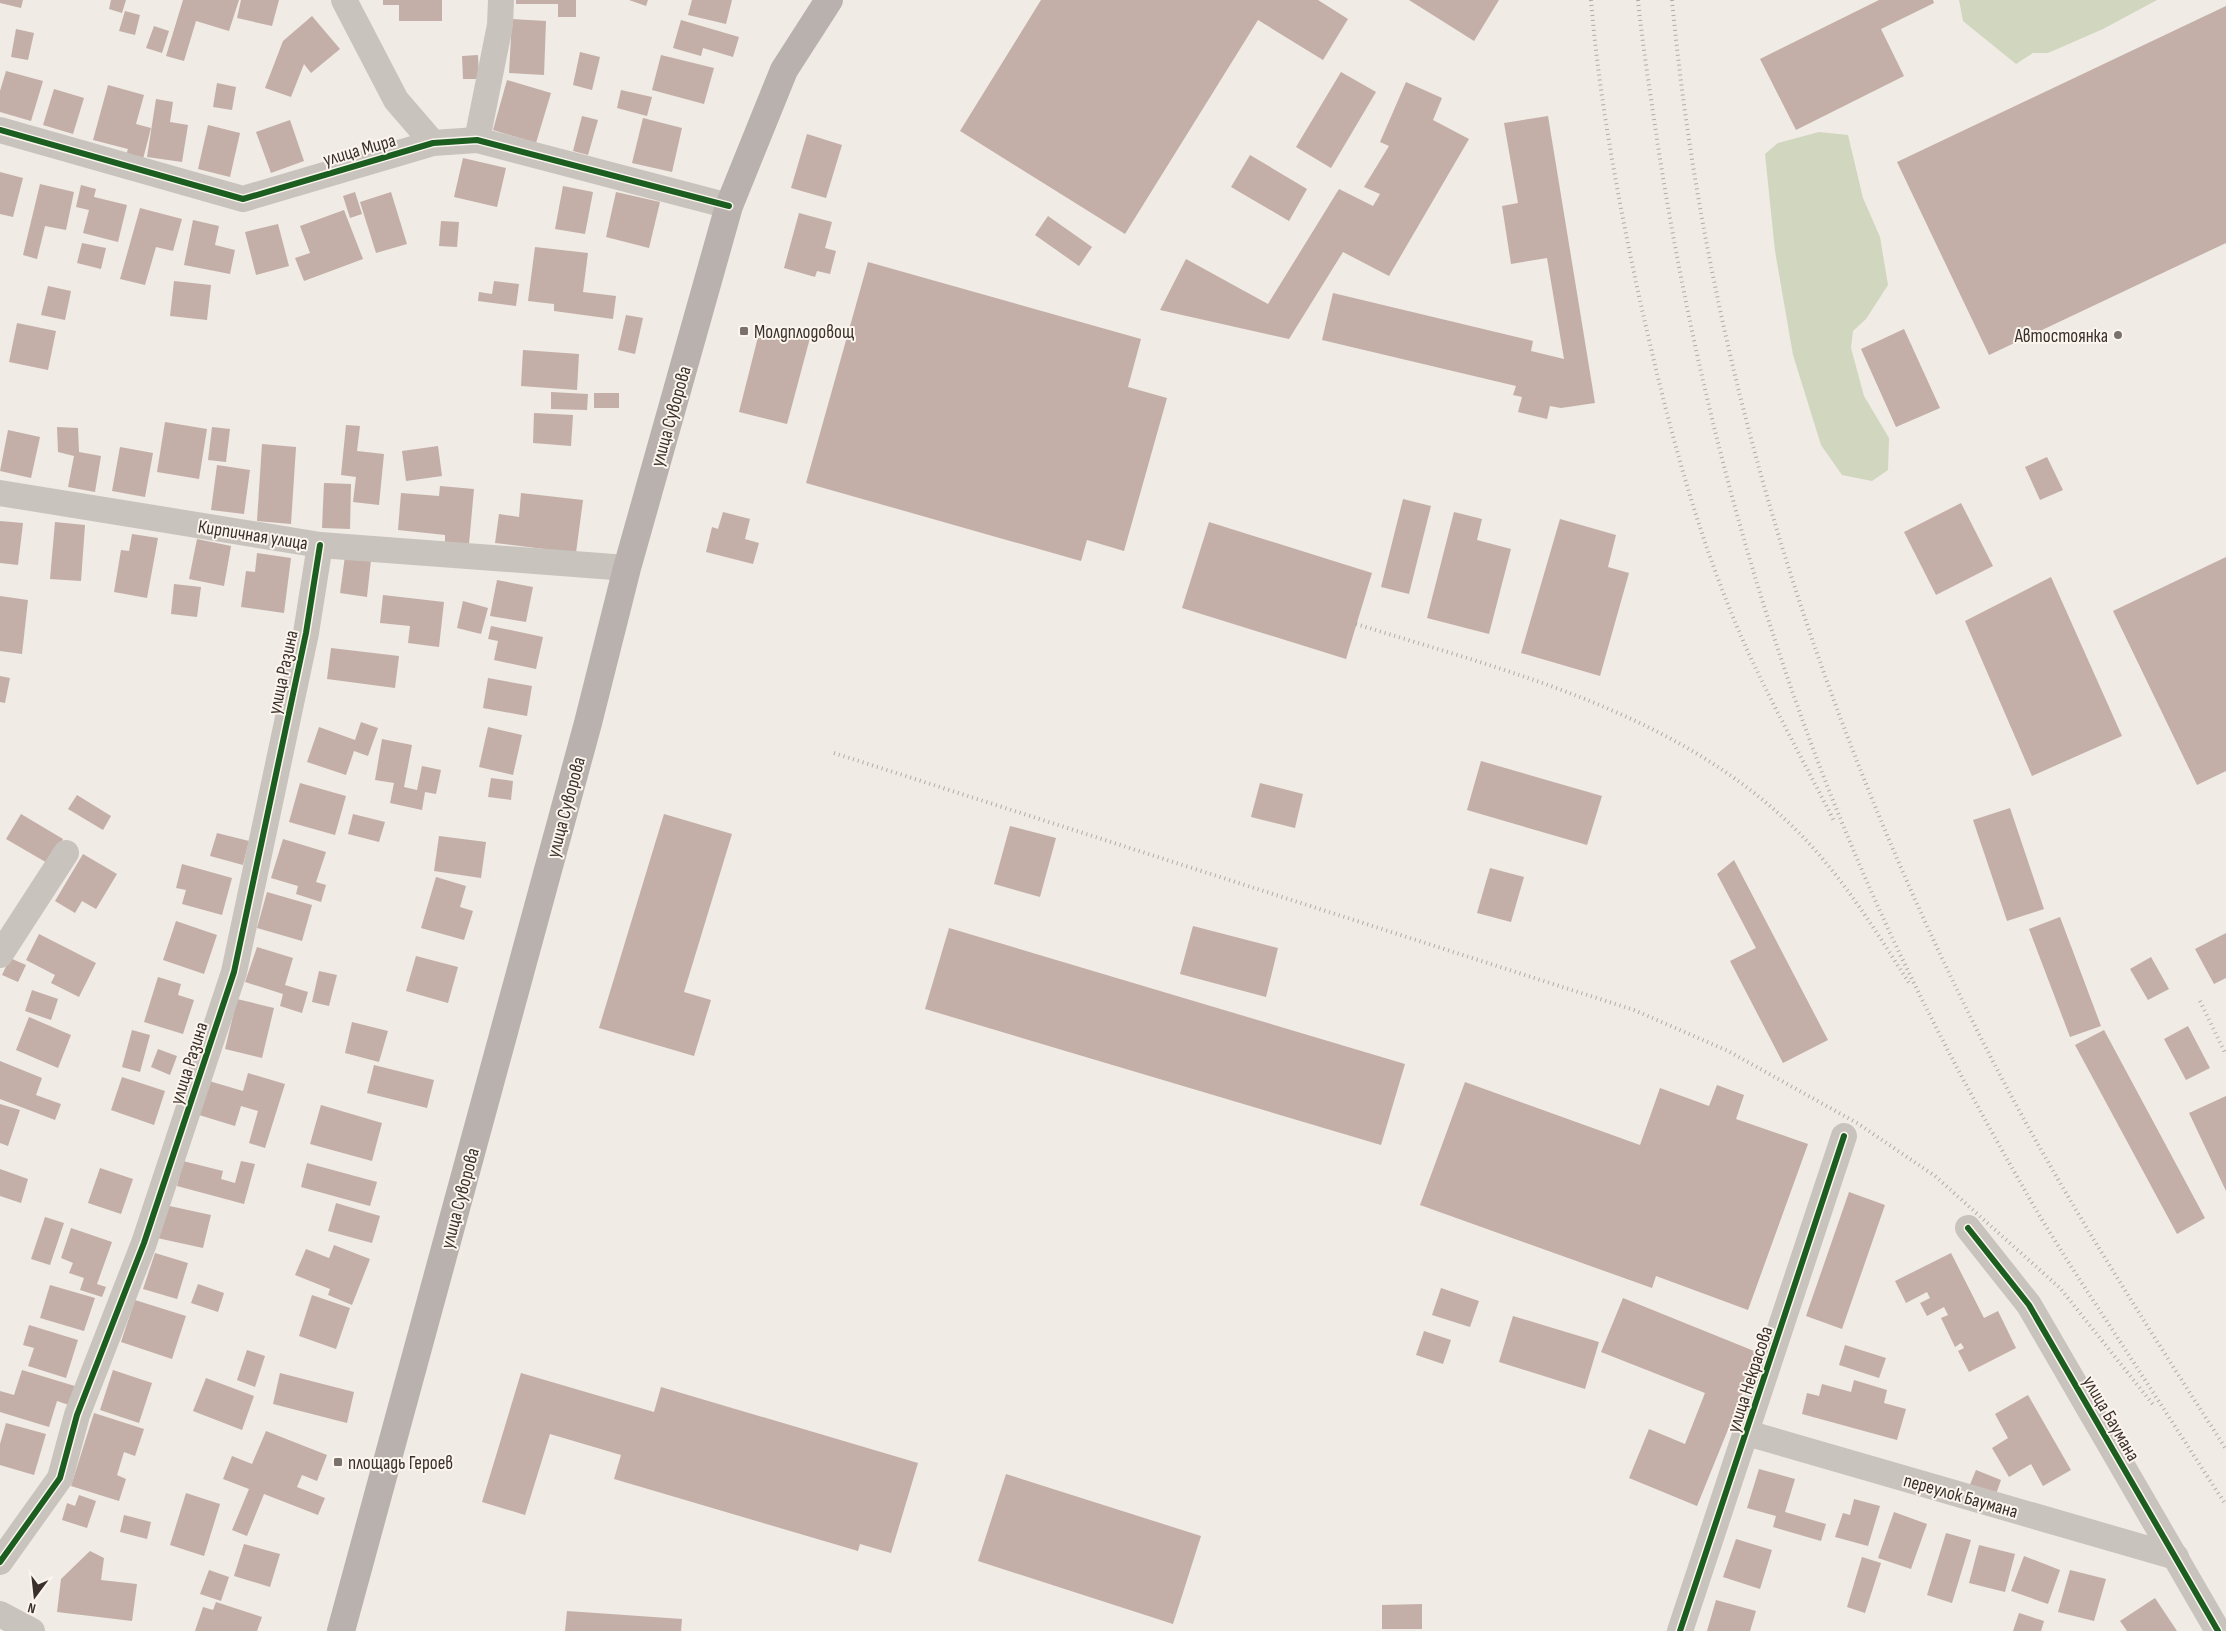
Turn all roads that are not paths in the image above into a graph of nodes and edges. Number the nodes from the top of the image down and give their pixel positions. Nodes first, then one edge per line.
1 (344, 0) edge
2 (501, 0) edge
3 (829, 0) edge
4 (0, 130) edge
5 (477, 140) junction
6 (433, 143) junction
7 (729, 206) junction
8 (0, 493) edge
9 (320, 544) junction
10 (627, 568) junction
11 (66, 853) dead end
12 (0, 955) edge
13 (1844, 1136) dead end
14 (1968, 1228) dead end
15 (1746, 1433) junction
16 (2176, 1556) junction
17 (0, 1562) edge
18 (0, 1614) edge
19 (32, 1631) edge
20 (341, 1631) edge
21 (1680, 1631) edge
22 (2218, 1631) edge

1 - 6 street
2 - 5 street
3 - 7 main road, улица Суворова
4 - 6 street, улица Мира
5 - 6 street, улица Мира
5 - 7 street, улица Мира
7 - 10 main road, улица Суворова
8 - 9 street, Кирпичная улица
9 - 10 street, Кирпичная улица
9 - 17 street, улица Разина
10 - 20 main road, улица Суворова
11 - 12 street
13 - 15 street, улица Некрасова
14 - 16 street, улица Баумана
15 - 16 street, переулок Баумана
15 - 21 street, улица Некрасова
16 - 22 street, улица Баумана
18 - 19 street

